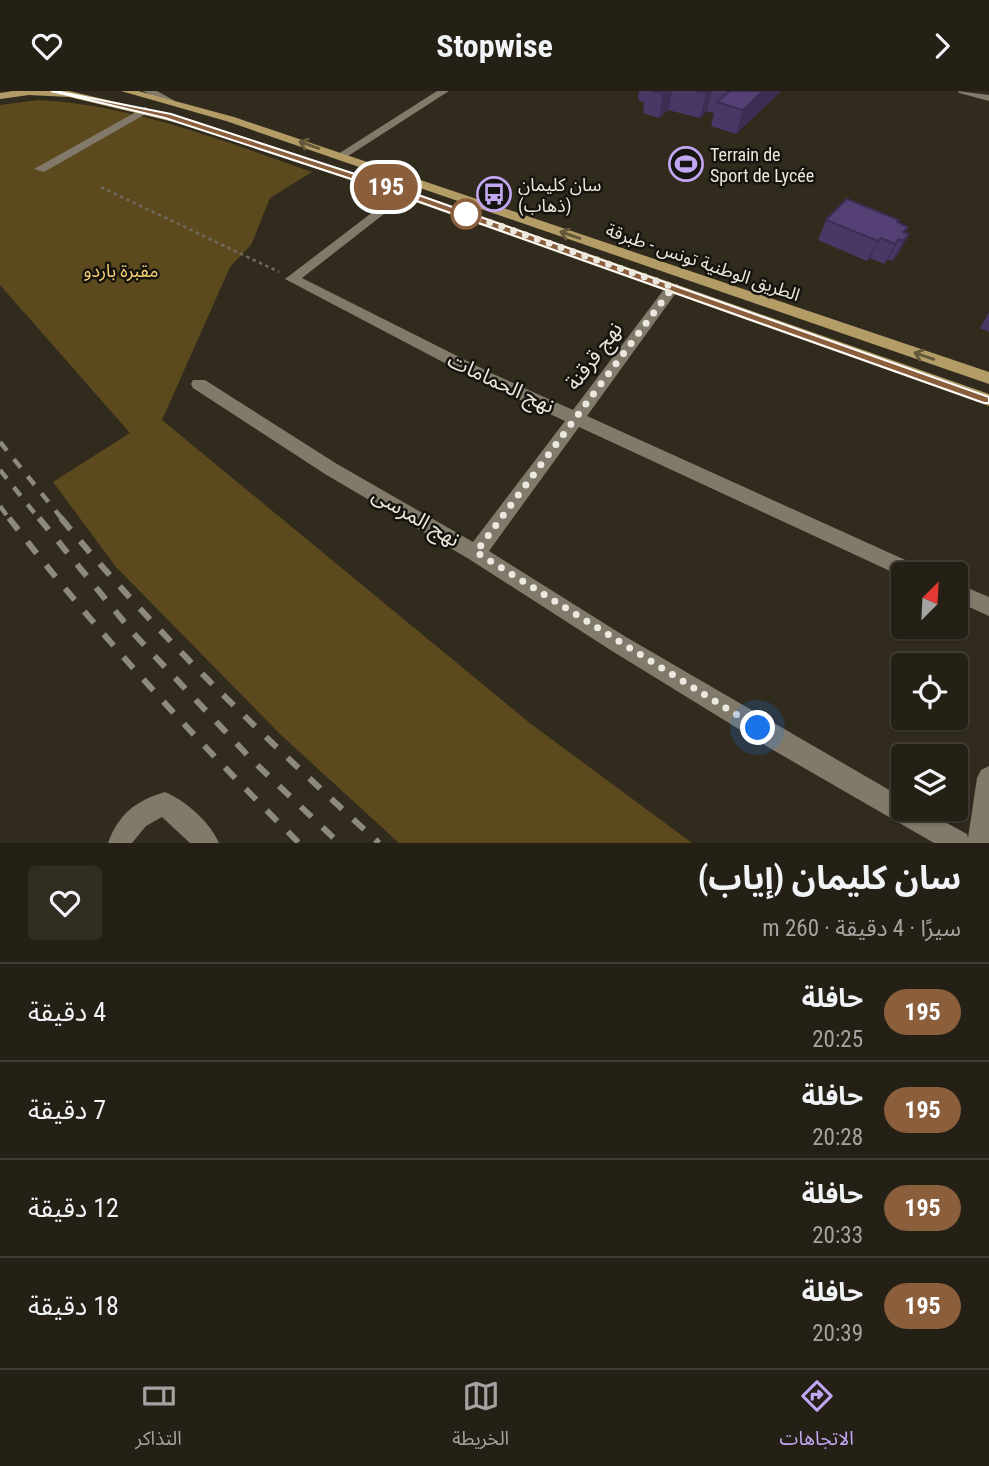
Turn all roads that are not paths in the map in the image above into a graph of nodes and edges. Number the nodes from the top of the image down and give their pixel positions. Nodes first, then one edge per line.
1 (55, 91) edge
2 (125, 91) edge
3 (148, 91) edge
4 (444, 91) edge
5 (963, 91) edge
6 (0, 96) edge
7 (85, 96) junction
8 (989, 98) edge
9 (170, 101) junction
10 (145, 110) junction
11 (341, 156) junction
12 (40, 169) dead end
13 (403, 193) junction
14 (673, 287) junction
15 (989, 378) edge
16 (199, 384) dead end
17 (989, 400) edge
18 (576, 418) junction
19 (476, 552) junction
20 (891, 563) edge
21 (968, 597) edge
22 (989, 607) edge
23 (989, 778) edge
24 (120, 843) edge
25 (207, 843) edge
26 (958, 843) edge
27 (980, 843) edge

1 - 7 main road, الطريق الوطنية تونس - طبرقة
2 - 9 main road, الطريق الوطنية تونس - طبرقة
3 - 9 street
4 - 11 street
5 - 8 street
6 - 7 main road
7 - 10 main road, الطريق الوطنية تونس - طبرقة
11 -> 9 main road, الطريق الوطنية تونس - طبرقة
10 - 12 street
10 - 13 main road, الطريق الوطنية تونس - طبرقة
15 -> 11 main road, الطريق الوطنية تونس - طبرقة
13 - 14 main road, الطريق الوطنية تونس - طبرقة
13 - 18 street, نهج الحمامات
14 - 17 main road, الطريق الوطنية تونس - طبرقة
14 - 18 street, نهج قرقنة
16 - 19 street, نهج المرسى
18 - 19 street, نهج قرقنة
18 - 20 street, نهج الحمامات
19 - 26 street, نهج المرسى
21 - 22 street
23 - 27 street
24 - 25 street

